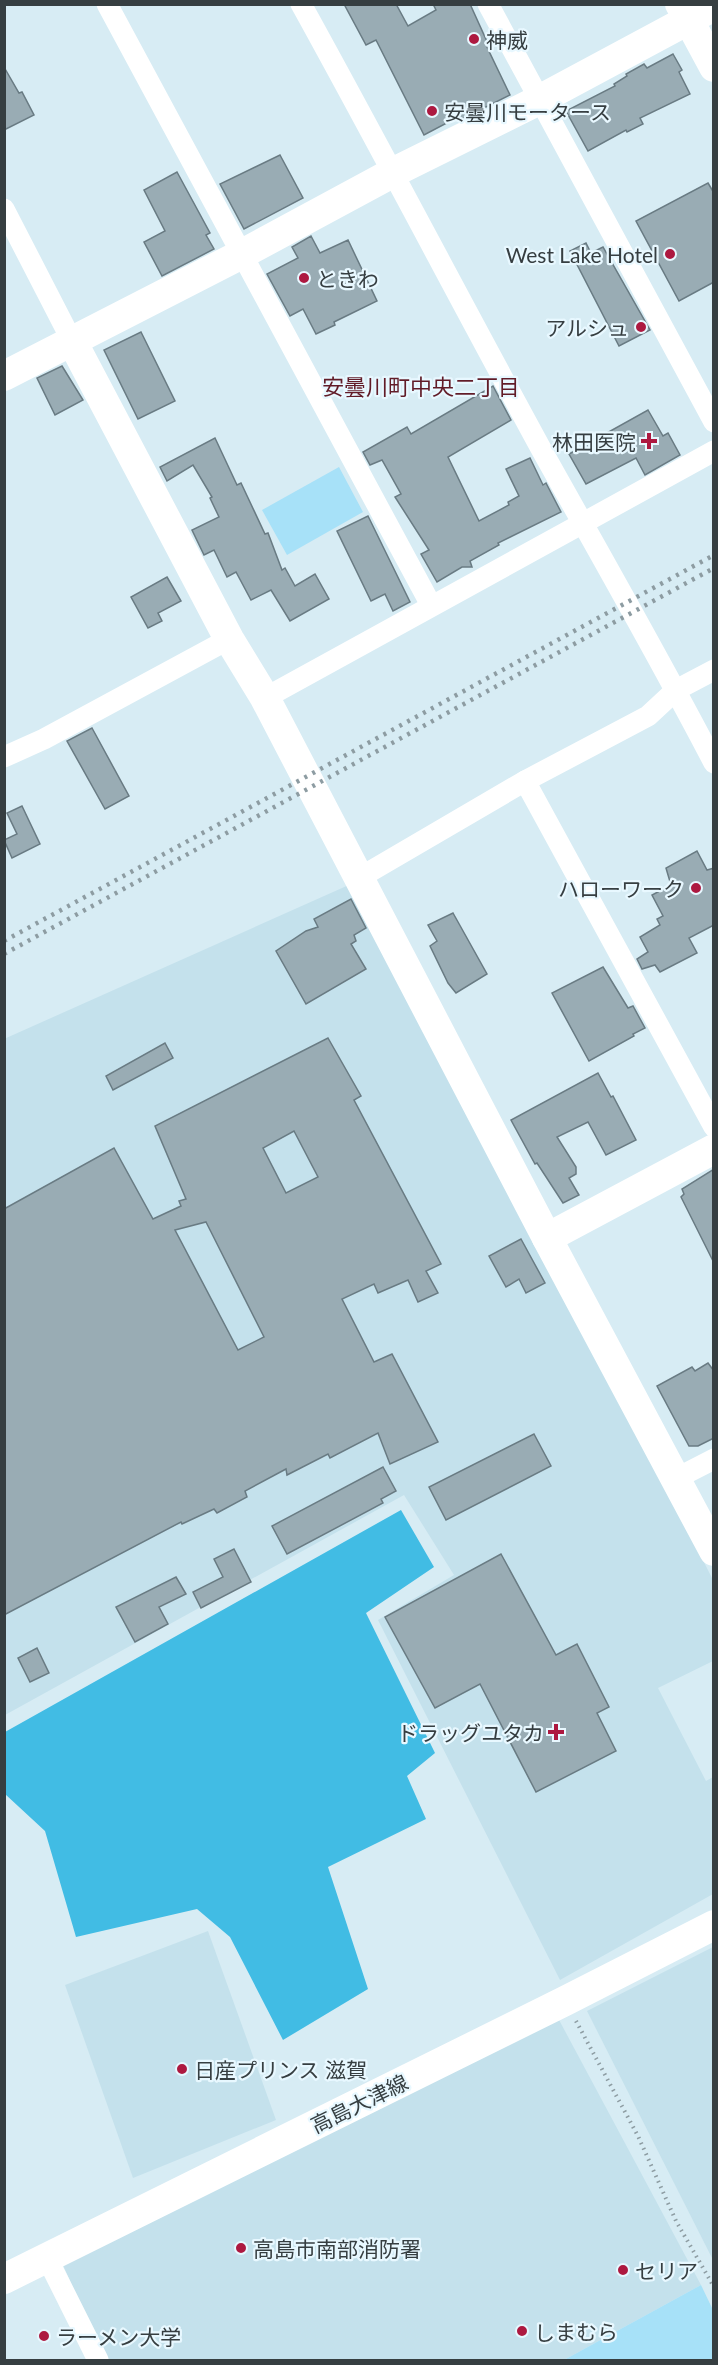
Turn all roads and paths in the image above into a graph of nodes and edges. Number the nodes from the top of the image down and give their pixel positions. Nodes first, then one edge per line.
1 (107, 4) edge
2 (301, 4) edge
3 (488, 4) edge
4 (694, 10) edge
5 (714, 67) edge
6 (539, 100) junction
7 (394, 172) junction
8 (4, 209) edge
9 (242, 254) junction
10 (72, 340) junction
11 (4, 376) edge
12 (714, 422) edge
13 (714, 451) edge
14 (584, 524) junction
15 (431, 605) junction
16 (229, 639) junction
17 (714, 670) edge
18 (676, 690) junction
19 (265, 698) junction
20 (4, 757) edge
21 (714, 763) edge
22 (525, 781) junction
23 (359, 878) junction
24 (714, 1127) edge
25 (714, 1149) edge
26 (547, 1238) junction
27 (714, 1459) edge
28 (675, 1479) junction
29 (714, 1551) edge
30 (714, 1925) edge
31 (565, 2001) junction
32 (46, 2258) junction
33 (4, 2279) edge
34 (714, 2287) edge
35 (98, 2361) edge

1 - 9 street
2 - 7 street
3 - 6 street
4 - 5 street
4 - 6 street
6 - 7 street
6 - 12 street
7 - 9 street
7 - 14 street
8 - 10 street
9 - 10 street
9 - 15 street
10 - 11 street
10 - 16 street
13 - 14 street
14 - 15 street
14 - 18 street
15 - 19 street
16 - 19 street
16 - 20 street
17 - 18 street
18 - 21 street
18 - 22 street
19 - 23 street
22 - 23 street
22 - 24 street
23 - 26 street
25 - 26 street
26 - 28 street
27 - 28 street
28 - 29 street
30 - 31 street, 高島大津線
31 - 32 street, 高島大津線
31 - 34 path
32 - 33 street, 高島大津線
32 - 35 street

